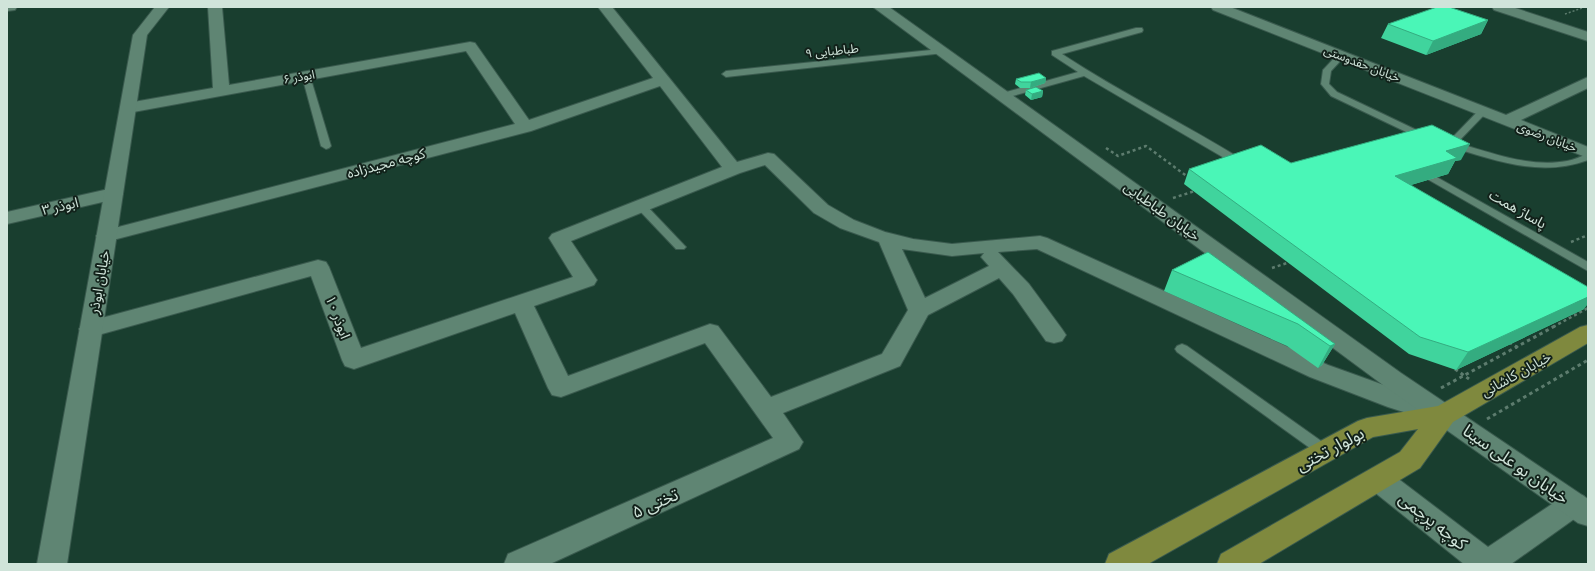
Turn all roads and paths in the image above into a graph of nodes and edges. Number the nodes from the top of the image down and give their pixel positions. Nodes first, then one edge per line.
1 (10, 7) edge
2 (162, 7) edge
3 (215, 7) edge
4 (606, 7) edge
5 (880, 7) edge
6 (1218, 7) edge
7 (1499, 7) edge
8 (7, 8) edge
9 (1139, 30) dead end
10 (1588, 37) edge
11 (941, 51) junction
12 (1341, 56) junction
13 (1084, 73) junction
14 (726, 74) dead end
15 (306, 76) junction
16 (663, 80) junction
17 (1588, 82) edge
18 (221, 91) junction
19 (1002, 96) junction
20 (128, 108) junction
21 (1483, 112) junction
22 (1506, 121) junction
23 (525, 127) junction
24 (1443, 142) junction
25 (1100, 144) dead end
26 (326, 146) dead end
27 (1588, 153) edge
28 (1588, 157) edge
29 (1243, 165) edge
30 (733, 169) junction
31 (1433, 178) edge
32 (1194, 181) edge
33 (1198, 190) edge
34 (113, 194) junction
35 (1170, 199) dead end
36 (641, 206) junction
37 (7, 218) edge
38 (106, 236) junction
39 (887, 238) junction
40 (680, 247) dead end
41 (983, 247) junction
42 (1295, 261) edge
43 (1588, 267) edge
44 (1002, 268) junction
45 (1270, 269) dead end
46 (521, 302) junction
47 (1588, 308) edge
48 (919, 310) junction
49 (91, 329) junction
50 (1588, 333) edge
51 (1054, 335) dead end
52 (1505, 339) edge
53 (1511, 344) edge
54 (1182, 348) dead end
55 (1588, 360) edge
56 (1450, 365) dead end
57 (1456, 370) dead end
58 (1442, 401) junction
59 (766, 408) junction
60 (1487, 419) dead end
61 (1326, 452) junction
62 (1378, 479) junction
63 (1581, 509) edge
64 (52, 564) edge
65 (519, 564) edge
66 (1120, 564) edge
67 (1232, 564) edge
68 (1487, 564) edge

1 - 8 street
2 - 20 street, خیابان ابوذر
3 - 18 street
4 - 16 street
5 - 11 street, خیابان طباطبایی
6 - 12 street, خیابان حقدوستی
7 - 10 street
9 - 13 lane
11 - 14 lane, طباطبایی ۹
11 - 19 street, خیابان طباطبایی
12 - 21 street, خیابان حقدوستی
12 - 24 lane
13 - 19 lane
13 - 29 lane
15 - 18 street, ابوذر ۶
15 - 23 street, ابوذر ۶
15 - 26 lane
16 - 23 street, کوچه مجیدزاده
16 - 30 street
17 - 22 street
18 - 20 street, ابوذر ۶
19 - 58 street, خیابان طباطبایی
20 - 34 street, خیابان ابوذر
21 - 22 street, خیابان حقدوستی
21 - 24 lane
22 - 27 street, خیابان رضوی
23 - 38 street, کوچه مجیدزاده
24 - 28 lane
25 - 32 path
30 - 36 street
30 - 39 street
31 - 43 lane, پاساژ همت
33 - 35 path
34 - 37 street, ابوذر ۳
34 - 38 street, خیابان ابوذر
36 - 40 lane
36 - 46 street, ابوذر ۱۰
38 - 49 street, خیابان ابوذر
39 - 41 street
39 - 48 street
41 - 44 street
41 - 58 street
42 - 45 path
44 - 48 street
44 - 51 street
46 - 49 street, ابوذر ۱۰
46 - 59 street
47 - 58 path
48 - 59 street
49 - 64 street, خیابان ابوذر
50 - 58 main road, خیابان کاشانی
52 - 53 path
54 - 61 lane
55 - 60 path
56 - 57 path
58 - 61 main road, بولوار تختی
58 - 62 main road
58 - 63 street, خیابان بو علی سینا
59 - 65 street, تختی ۵
61 - 66 main road, بولوار تختی
62 - 67 main road
62 - 68 street, کوچه پرچمی
63 - 68 street

